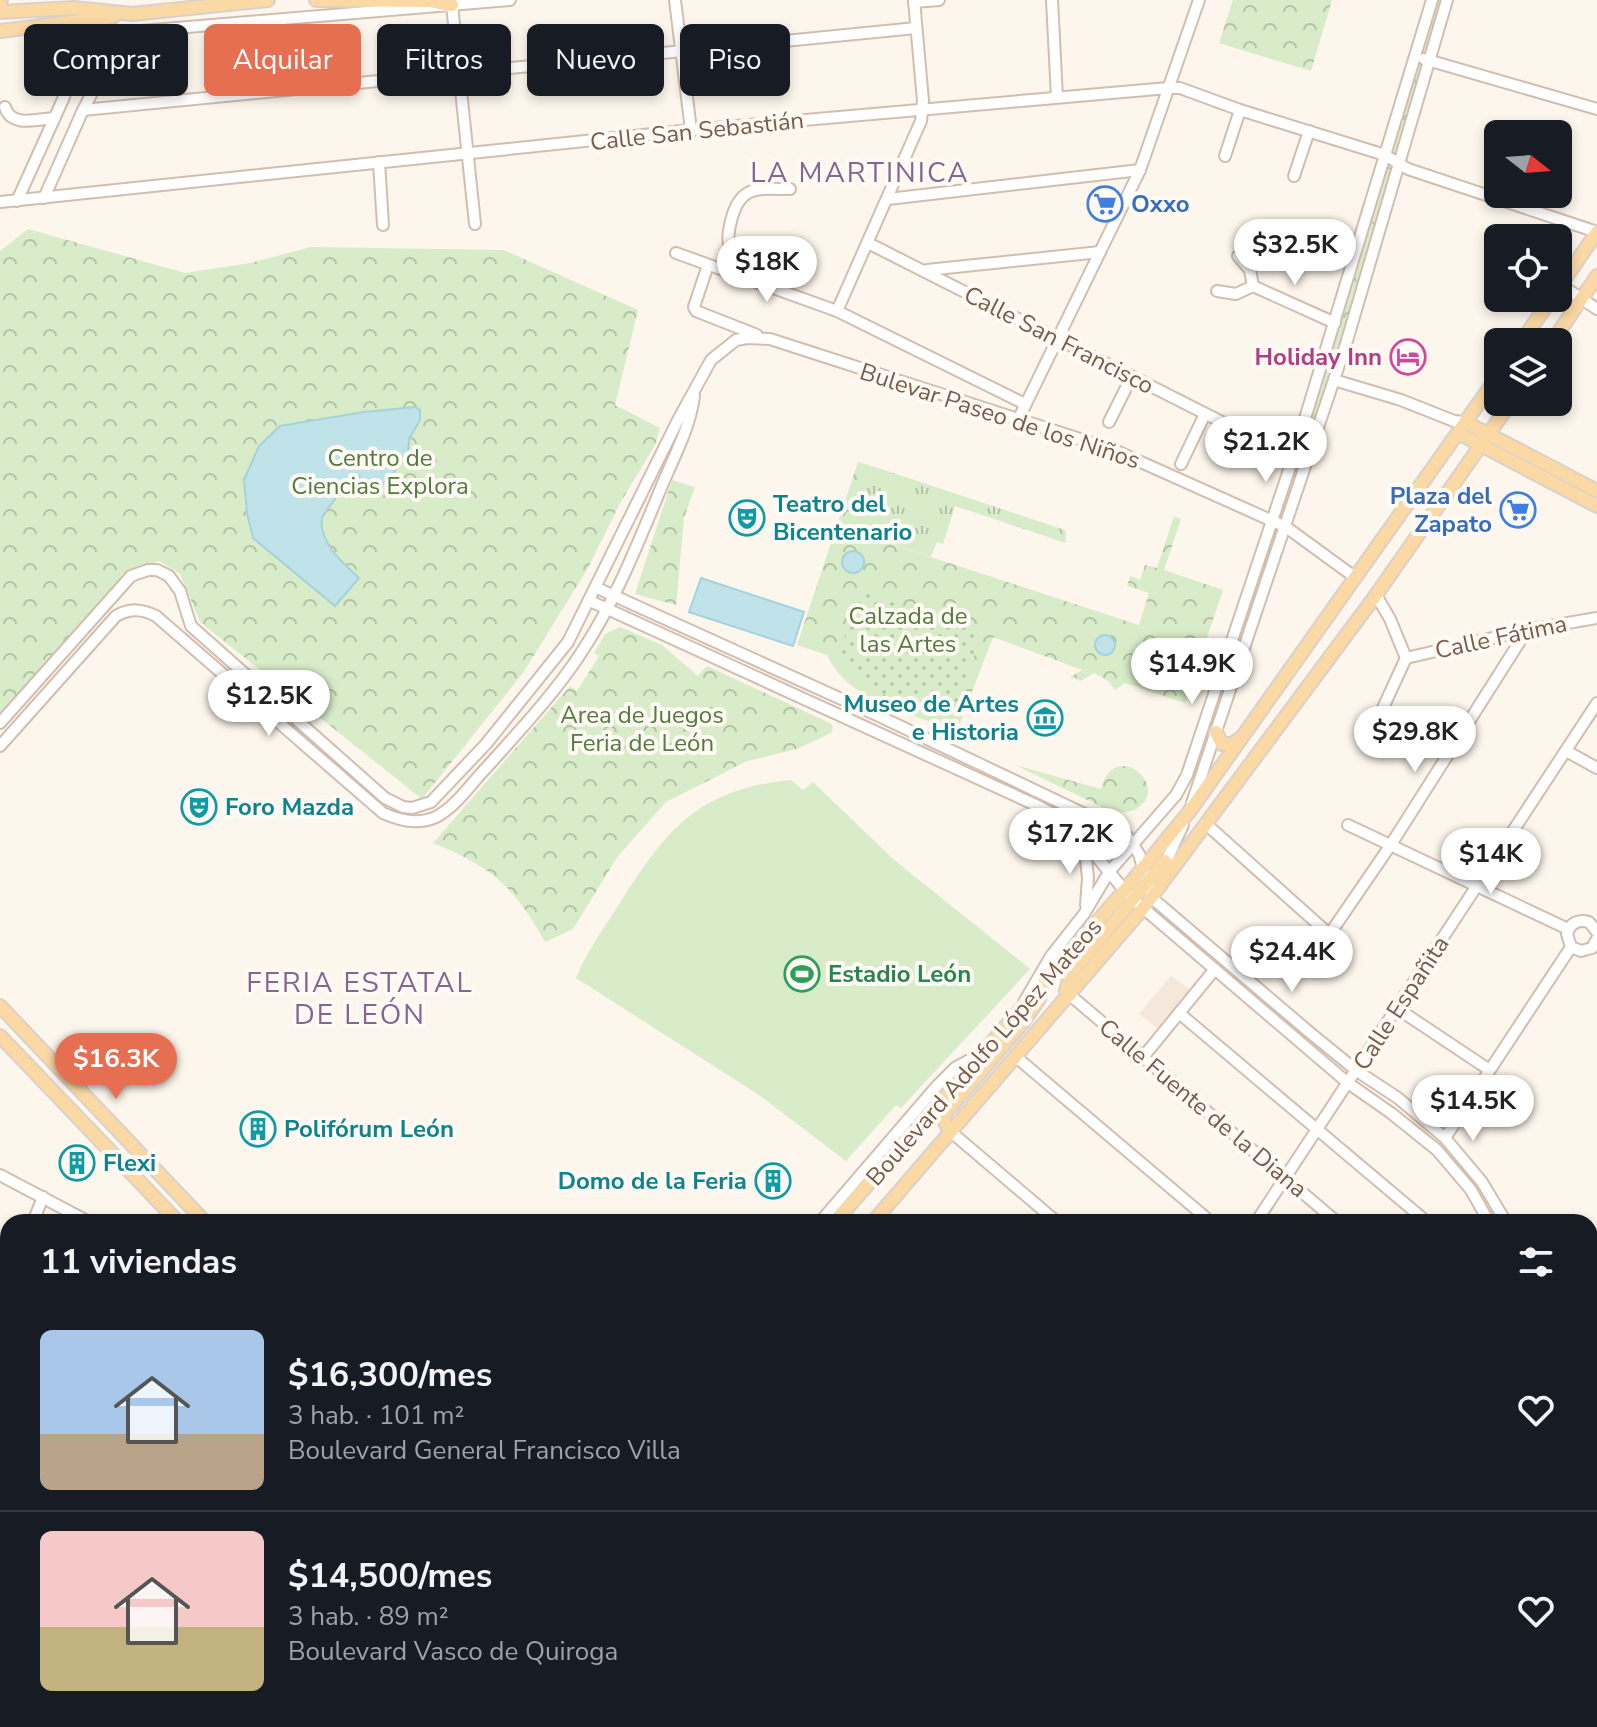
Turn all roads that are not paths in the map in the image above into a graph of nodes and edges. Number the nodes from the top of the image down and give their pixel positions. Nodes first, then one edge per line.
1 (268, 0) edge
2 (316, 0) edge
3 (510, 0) edge
4 (675, 0) edge
5 (939, 0) edge
6 (1052, 0) edge
7 (1199, 0) edge
8 (1432, 0) edge
9 (1447, 0) edge
10 (914, 1) edge
11 (452, 5) junction
12 (0, 12) edge
13 (132, 14) junction
14 (454, 24) edge
15 (916, 28) junction
16 (0, 31) edge
17 (680, 36) edge
18 (790, 40) edge
19 (680, 51) edge
20 (1415, 56) junction
21 (1428, 60) junction
22 (511, 67) edge
23 (377, 80) edge
24 (1168, 88) junction
25 (64, 96) edge
26 (461, 96) edge
27 (687, 96) edge
28 (1057, 97) junction
29 (5, 107) dead end
30 (1597, 109) edge
31 (83, 110) junction
32 (923, 110) junction
33 (1240, 110) junction
34 (54, 118) junction
35 (691, 130) junction
36 (1309, 131) junction
37 (468, 154) junction
38 (1385, 155) junction
39 (1225, 156) dead end
40 (379, 162) junction
41 (1398, 165) junction
42 (1140, 170) junction
43 (1294, 176) dead end
44 (790, 189) dead end
45 (44, 198) junction
46 (888, 199) junction
47 (17, 201) junction
48 (0, 202) edge
49 (475, 224) dead end
50 (383, 225) dead end
51 (1597, 232) edge
52 (868, 243) junction
53 (1100, 252) junction
54 (676, 253) dead end
55 (731, 253) junction
56 (1238, 256) dead end
57 (708, 265) junction
58 (1572, 269) edge
59 (725, 271) junction
60 (925, 271) junction
61 (737, 275) junction
62 (1597, 276) edge
63 (1253, 286) junction
64 (1217, 291) dead end
65 (1572, 294) edge
66 (1581, 299) junction
67 (1597, 309) edge
68 (837, 311) junction
69 (1335, 323) junction
70 (1561, 328) edge
71 (770, 339) junction
72 (1057, 339) junction
73 (1131, 378) junction
74 (1334, 380) junction
75 (694, 394) junction
76 (1484, 394) edge
77 (1025, 404) junction
78 (1205, 414) junction
79 (1501, 416) edge
80 (1019, 418) junction
81 (1109, 422) dead end
82 (1459, 426) junction
83 (1485, 440) junction
84 (1293, 458) junction
85 (1181, 464) dead end
86 (1597, 491) edge
87 (1597, 506) edge
88 (1273, 520) junction
89 (1286, 527) junction
90 (1356, 578) junction
91 (597, 588) junction
92 (613, 594) junction
93 (1376, 595) junction
94 (590, 601) junction
95 (607, 608) junction
96 (1597, 618) edge
97 (1527, 630) junction
98 (1406, 658) junction
99 (1597, 703) edge
100 (1382, 710) dead end
101 (0, 723) edge
102 (1216, 732) junction
103 (1244, 736) junction
104 (1, 744) edge
105 (1566, 751) junction
106 (1597, 768) edge
107 (1189, 812) junction
108 (1206, 824) junction
109 (1348, 825) dead end
110 (1084, 839) junction
111 (1133, 844) junction
112 (1390, 846) junction
113 (1165, 861) junction
114 (1145, 867) junction
115 (1109, 872) junction
116 (1147, 883) junction
117 (1477, 888) junction
118 (1139, 899) junction
119 (1084, 914) junction
120 (1568, 929) junction
121 (1597, 932) edge
122 (1329, 934) junction
123 (1597, 939) edge
124 (1571, 947) junction
125 (1316, 954) dead end
126 (1215, 969) junction
127 (1052, 971) junction
128 (1253, 984) junction
129 (1246, 994) junction
130 (1070, 995) junction
131 (0, 1006) edge
132 (1398, 1009) junction
133 (1019, 1011) junction
134 (1179, 1013) junction
135 (0, 1036) edge
136 (982, 1053) junction
137 (1015, 1056) junction
138 (1144, 1056) junction
139 (1488, 1069) junction
140 (1357, 1071) junction
141 (1348, 1083) junction
142 (950, 1131) junction
143 (1317, 1132) junction
144 (1445, 1138) junction
145 (1467, 1162) junction
146 (1458, 1172) junction
147 (0, 1175) edge
148 (1286, 1179) junction
149 (43, 1197) junction
150 (36, 1214) edge
151 (74, 1214) edge
152 (170, 1214) edge
153 (197, 1214) edge
154 (827, 1214) edge
155 (842, 1214) edge
156 (880, 1214) edge
157 (1048, 1214) edge
158 (1202, 1214) edge
159 (1262, 1214) edge
160 (1328, 1214) edge
161 (1417, 1214) edge
162 (1484, 1214) edge
163 (1501, 1214) edge

1 - 13 main road
2 - 11 main road
3 - 11 street
4 - 17 street
5 - 10 street
6 - 28 street
7 - 24 street
8 - 20 street
9 - 21 street
10 - 15 street
11 - 14 street
11 - 31 street
12 - 13 main road
13 - 16 main road
15 - 18 street
15 - 32 street
19 - 22 street
20 - 21 street
20 - 38 street
21 - 30 street
21 - 41 street
23 - 31 street
24 - 28 street, Calle San Sebastián
24 - 33 street, Calle San Sebastián
24 - 42 street
25 - 34 street
26 - 37 street
27 - 35 street
28 - 32 street, Calle San Sebastián
29 - 34 street
31 - 45 street
32 - 35 street, Calle San Sebastián
32 - 46 street
33 - 36 street, Calle San Sebastián
33 - 39 street
34 - 47 street
35 - 37 street, Calle San Sebastián
36 - 38 street, Calle San Sebastián
36 - 43 street
37 - 40 street, Calle San Sebastián
37 - 49 street
38 - 41 street
38 - 69 street
40 - 45 street, Calle San Sebastián
40 - 50 street
41 - 51 street
41 - 74 street
42 - 46 street
42 - 53 street
44 - 55 street
45 - 47 street, Calle San Sebastián
46 - 52 street
47 - 48 street, Calle San Sebastián
51 - 58 main road
52 - 60 street, Calle San Francisco
52 - 68 street
53 - 60 street
53 - 72 street
54 - 57 street
55 - 59 street
55 - 61 street
56 - 63 street
57 - 59 street
57 - 71 street
59 - 61 street
60 - 72 street, Calle San Francisco
61 - 68 street
62 - 66 main road
63 - 64 street
63 - 69 street
65 - 66 street
66 - 67 street
66 - 70 main road
68 - 77 street
69 - 84 street
71 - 75 street, Bulevar Paseo de los Niños
71 - 80 street, Bulevar Paseo de los Niños
72 - 73 street, Calle San Francisco
72 - 77 street
73 - 78 street, Calle San Francisco
73 - 81 street
74 - 82 street
74 - 89 street
75 - 91 street, Bulevar Paseo de los Niños
75 - 92 street, Bulevar Paseo de los Niños
76 - 82 main road, Boulevard Adolfo López Mateos
77 - 80 street
78 - 84 street, Calle San Francisco
78 - 85 street
79 - 83 main road, Boulevard Adolfo López Mateos
80 - 88 street, Bulevar Paseo de los Niños
82 - 83 main road
82 - 90 main road, Boulevard Adolfo López Mateos
83 - 86 main road
83 - 87 main road
83 - 93 main road, Boulevard Adolfo López Mateos
84 - 88 street
88 - 89 street, Bulevar Paseo de los Niños
88 - 111 street
89 - 90 street, Bulevar Paseo de los Niños
89 - 102 street
90 - 103 main road, Boulevard Adolfo López Mateos
91 - 92 street
91 - 94 street, Bulevar Paseo de los Niños
92 - 95 street, Bulevar Paseo de los Niños
92 - 111 street
93 - 98 street
93 - 108 main road, Boulevard Adolfo López Mateos
94 - 95 street
94 - 101 street, Bulevar Paseo de los Niños
95 - 104 street, Bulevar Paseo de los Niños
95 - 110 street
96 - 97 street, Calle Fátima
97 - 98 street, Calle Fátima
97 - 112 street
98 - 100 street
99 - 105 street, Calle Españita
102 - 103 main road
102 - 107 street
103 - 107 main road, Boulevard Adolfo López Mateos
105 - 106 street
105 - 117 street, Calle Españita
107 - 113 street
107 - 114 main road, Boulevard Adolfo López Mateos
108 - 118 main road, Boulevard Adolfo López Mateos
108 - 122 street
109 - 112 street
110 - 115 street
110 - 119 street
111 - 114 street
111 - 115 street
112 - 117 street
112 - 122 street
113 - 116 main road
113 - 118 street
114 - 116 street
114 - 118 main road, Boulevard Adolfo López Mateos
115 - 118 street
115 - 119 street
116 - 118 main road
117 - 120 street
117 - 132 street, Calle Españita
118 - 126 street
118 - 127 main road, Boulevard Adolfo López Mateos
118 - 128 street
118 - 130 main road, Boulevard Adolfo López Mateos
119 - 133 street
120 - 121 street
120 - 124 street
122 - 125 street
123 - 124 street
124 - 139 street
126 - 129 street
126 - 134 street
127 - 133 main road, Boulevard Adolfo López Mateos
127 - 142 main road
128 - 129 street
128 - 140 street
129 - 141 street
130 - 137 main road, Boulevard Adolfo López Mateos
130 - 138 street, Calle Fuente de la Diana
131 - 153 main road
132 - 139 street
132 - 140 street, Calle Españita
133 - 136 main road, Boulevard Adolfo López Mateos
134 - 138 street
134 - 143 street
135 - 152 main road
136 - 154 street
136 - 155 main road, Boulevard Adolfo López Mateos
137 - 142 main road, Boulevard Adolfo López Mateos
137 - 158 street
138 - 148 street, Calle Fuente de la Diana
139 - 144 street
140 - 141 street, Calle Españita
140 - 144 street
141 - 143 street, Calle Españita
141 - 146 street
142 - 156 main road, Boulevard Adolfo López Mateos
142 - 157 street
143 - 148 street, Calle Españita
143 - 161 street
144 - 145 street
145 - 146 street
145 - 163 street
146 - 162 street
147 - 149 street
148 - 159 street, Calle Españita
148 - 160 street, Calle Fuente de la Diana
149 - 150 street
149 - 151 street

